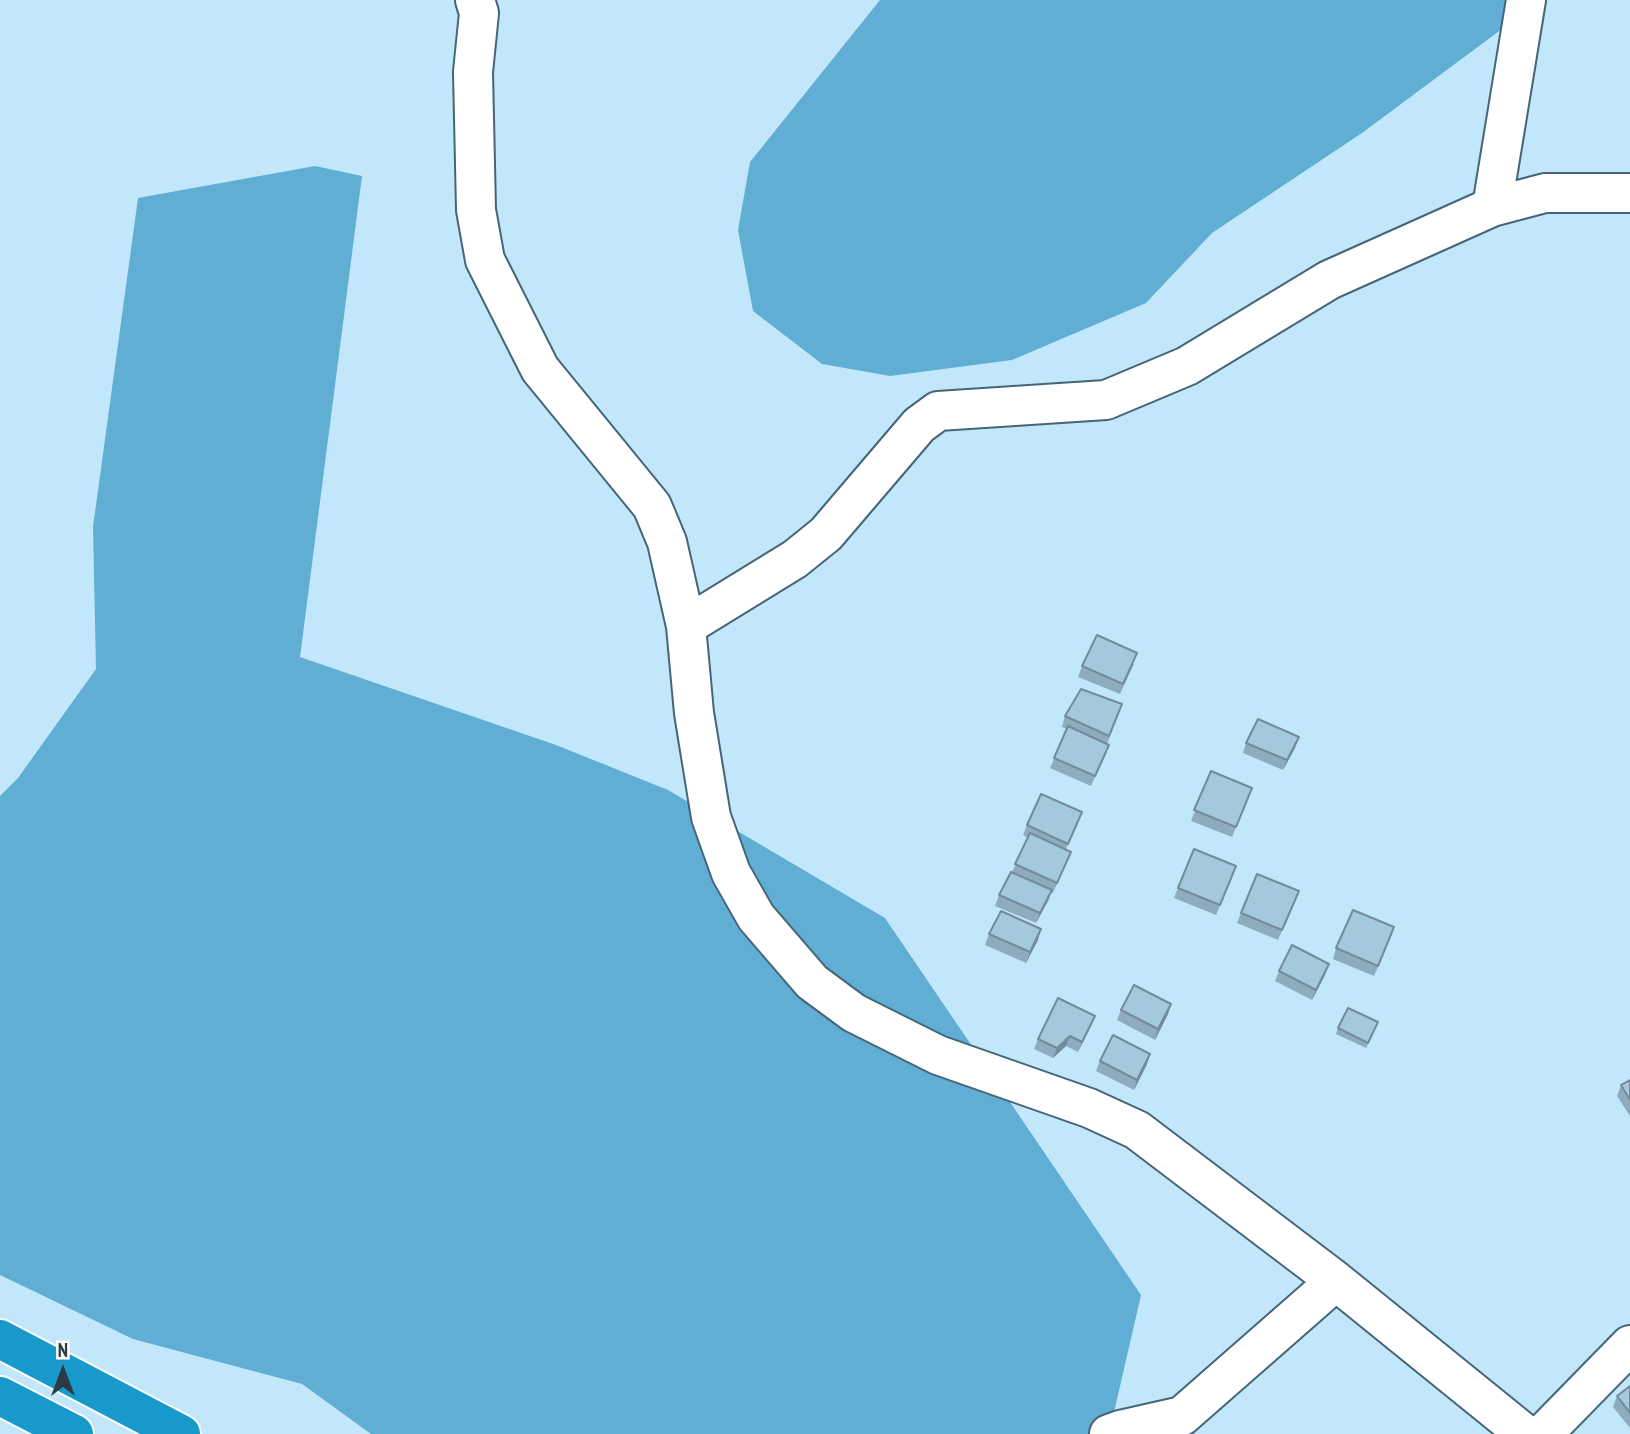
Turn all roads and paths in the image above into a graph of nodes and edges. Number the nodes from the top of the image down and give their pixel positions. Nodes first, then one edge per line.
1 (475, 0) edge
2 (1526, 0) edge
3 (1630, 193) edge
4 (1492, 207) junction
5 (686, 626) junction
6 (1336, 1282) junction
7 (0, 1339) edge
8 (1630, 1345) edge
9 (0, 1396) edge
10 (74, 1434) edge
11 (181, 1434) edge
12 (1109, 1434) edge
13 (1525, 1434) edge
14 (1543, 1434) edge

1 - 5 street
2 - 4 street
3 - 4 street
4 - 5 street
5 - 6 street
6 - 12 street
6 - 13 street
7 - 11 highway
8 - 14 street
9 - 10 highway

